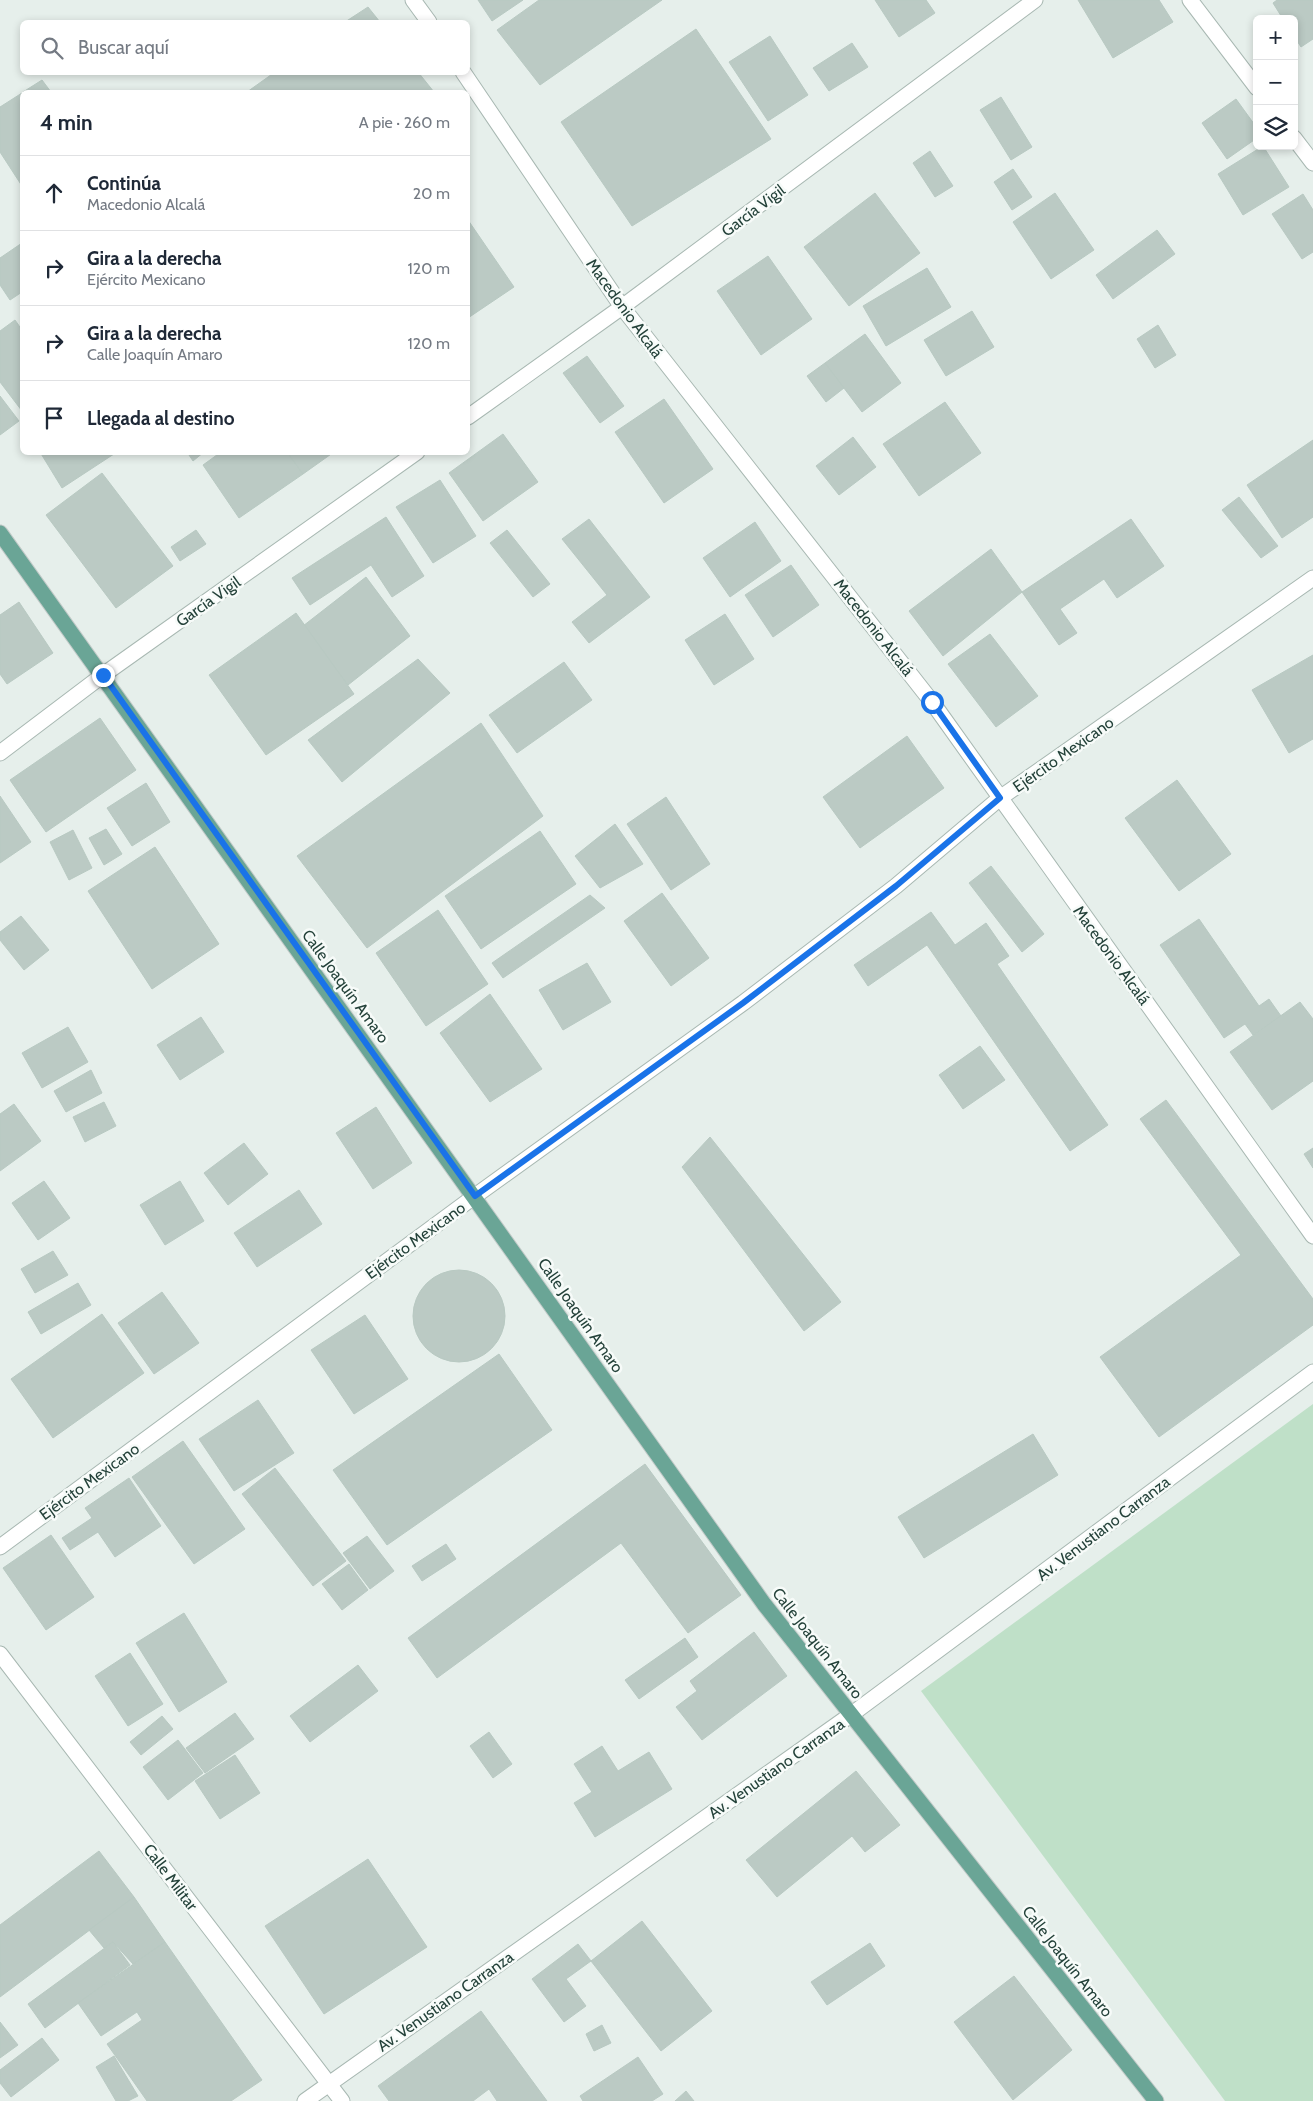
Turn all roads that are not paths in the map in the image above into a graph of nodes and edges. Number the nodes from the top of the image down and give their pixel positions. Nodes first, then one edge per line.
1 (414, 0) edge
2 (1035, 0) edge
3 (1190, 0) edge
4 (428, 20) edge
5 (465, 75) edge
6 (1253, 83) edge
7 (1298, 143) edge
8 (1313, 163) edge
9 (622, 308) junction
10 (470, 416) edge
11 (413, 455) edge
12 (0, 533) edge
13 (1313, 578) edge
14 (103, 675) junction
15 (0, 753) edge
16 (1000, 798) junction
17 (475, 1196) junction
18 (1313, 1236) edge
19 (1313, 1372) edge
20 (0, 1547) edge
21 (0, 1654) edge
22 (852, 1714) junction
23 (329, 2083) junction
24 (305, 2101) edge
25 (342, 2101) edge
26 (1156, 2101) edge

1 - 4 street
2 - 9 street, García Vigil
3 - 6 street
5 - 9 street, Macedonio Alcalá
7 - 8 street
9 - 10 street, García Vigil
9 - 16 street, Macedonio Alcalá
11 - 14 street, García Vigil
12 - 14 main road, Calle Joaquín Amaro
13 - 16 street, Ejército Mexicano
14 - 15 street, García Vigil
14 - 17 main road, Calle Joaquín Amaro
16 - 17 street, Ejército Mexicano
16 - 18 street, Macedonio Alcalá
17 - 20 street, Ejército Mexicano
17 - 22 main road, Calle Joaquín Amaro
19 - 22 street, Av. Venustiano Carranza
21 - 23 street, Calle Militar
22 - 23 street, Av. Venustiano Carranza
22 - 26 main road, Calle Joaquín Amaro
23 - 24 street, Av. Venustiano Carranza
23 - 25 street, Calle Militar

